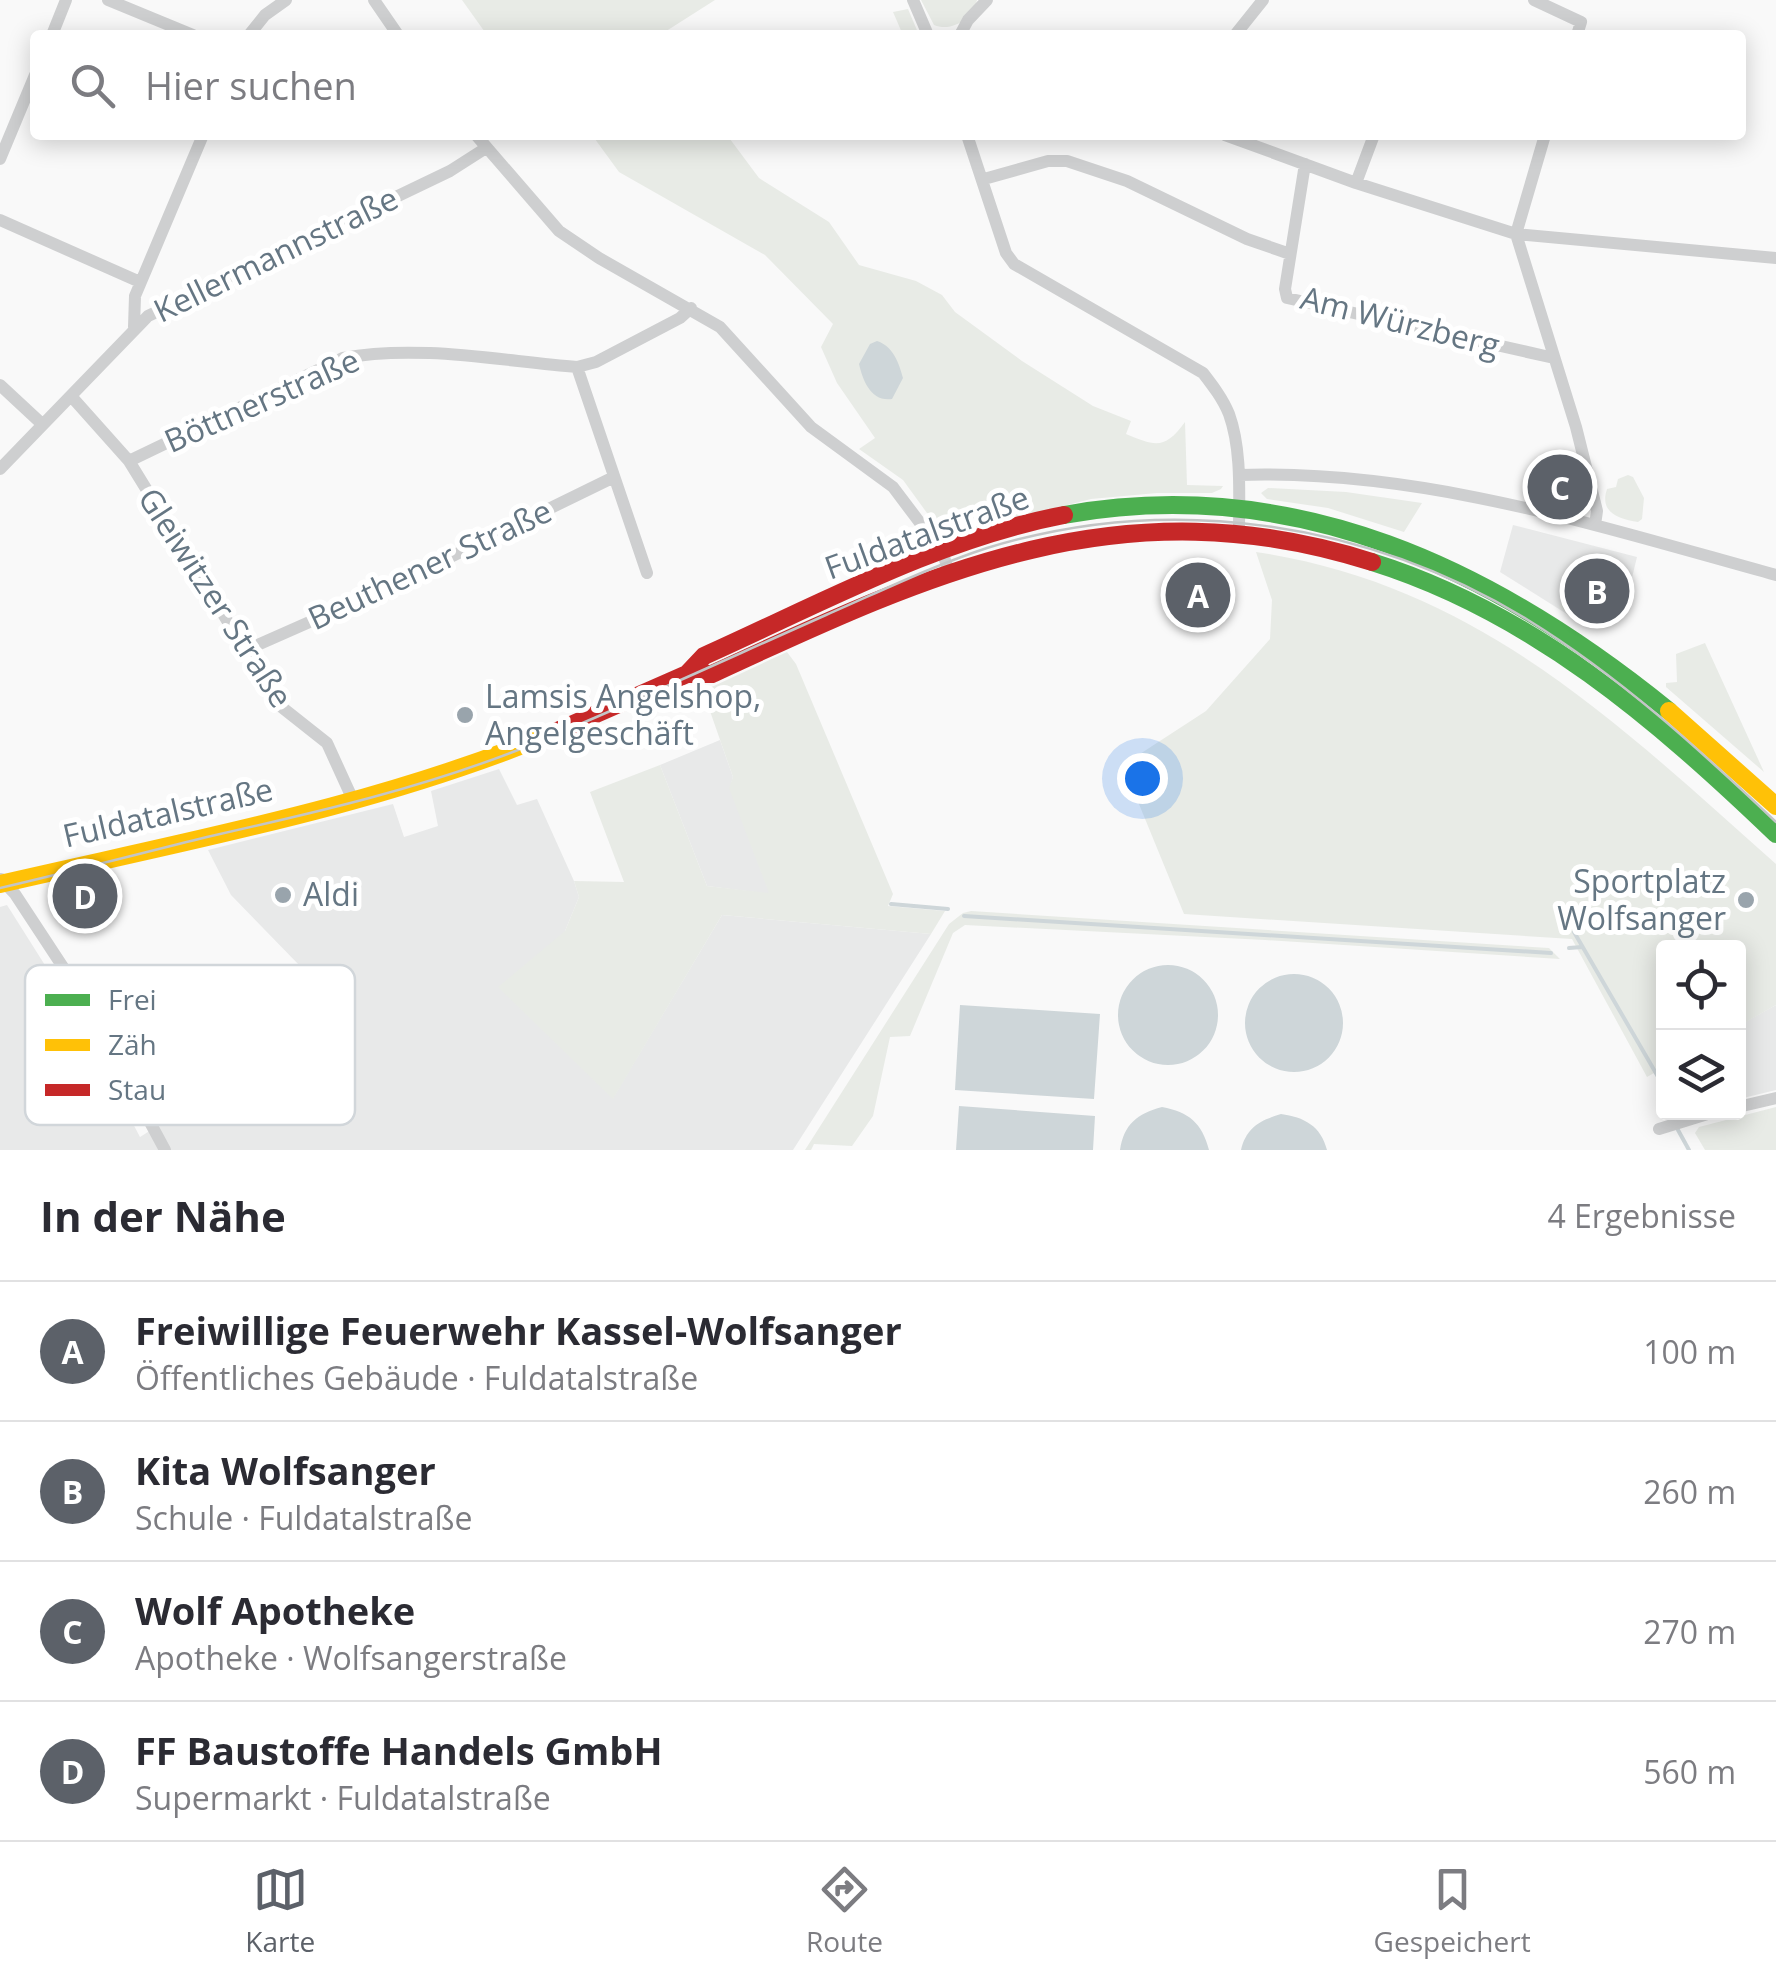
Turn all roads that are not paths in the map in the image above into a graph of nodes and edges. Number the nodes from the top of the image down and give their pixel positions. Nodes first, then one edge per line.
1 (66, 0) edge
2 (108, 0) edge
3 (286, 0) edge
4 (374, 0) edge
5 (913, 0) edge
6 (987, 0) edge
7 (1263, 0) edge
8 (1534, 0) edge
9 (1579, 29) edge
10 (54, 30) edge
11 (181, 30) edge
12 (252, 30) edge
13 (395, 30) edge
14 (926, 30) edge
15 (963, 30) edge
16 (1238, 30) edge
17 (30, 87) edge
18 (202, 140) edge
19 (480, 140) edge
20 (969, 140) edge
21 (1239, 140) edge
22 (1372, 140) edge
23 (1544, 140) edge
24 (486, 148) junction
25 (0, 159) edge
26 (1304, 164) junction
27 (984, 178) junction
28 (1356, 183) junction
29 (0, 220) edge
30 (1516, 234) junction
31 (1290, 254) junction
32 (1776, 258) edge
33 (140, 282) junction
34 (690, 308) junction
35 (134, 327) junction
36 (1554, 358) junction
37 (577, 367) junction
38 (0, 385) edge
39 (71, 396) junction
40 (42, 424) junction
41 (128, 461) junction
42 (0, 469) edge
43 (1239, 475) junction
44 (612, 478) junction
45 (1239, 506) junction
46 (1595, 525) junction
47 (1238, 533) junction
48 (942, 552) junction
49 (949, 571) junction
50 (647, 573) dead end
51 (1776, 576) edge
52 (246, 650) junction
53 (686, 674) junction
54 (354, 800) junction
55 (1776, 806) edge
56 (1776, 834) edge
57 (1, 882) edge
58 (60, 965) edge
59 (1776, 1098) edge
60 (1746, 1105) edge
61 (1688, 1120) edge
62 (152, 1125) edge
63 (1659, 1129) dead end
64 (166, 1150) edge

1 - 10 street
2 - 11 street
3 - 12 street
4 - 13 street
5 - 14 street
6 - 15 street
7 - 16 street
8 - 9 street
17 - 25 street
18 - 33 street
19 - 24 street
20 - 27 street
21 - 26 street
22 - 28 street
23 - 30 street
24 - 34 street
24 - 35 street, Kellermannstraße
26 - 28 street
26 - 31 street, Am Würzberg
27 - 31 street, Am Würzberg
27 - 43 street
28 - 30 street
29 - 33 street
30 - 32 street
30 - 36 street
31 - 36 street, Am Würzberg
33 - 35 street
34 - 37 street, Böttnerstraße
34 - 48 street
35 - 39 street, Kellermannstraße
36 - 46 street
37 - 41 street, Böttnerstraße
37 - 44 street
38 - 40 street
39 - 40 street, Kellermannstraße
39 - 41 street, Gleiwitzer Straße
40 - 42 street, Kellermannstraße
41 - 52 street, Gleiwitzer Straße
43 - 45 street
43 - 46 street
44 - 50 street
44 - 52 street, Beuthener Straße
45 - 47 street
45 - 48 main road, Fuldatalstraße
45 - 55 main road, Fuldatalstraße
46 - 51 street
47 - 49 main road, Fuldatalstraße
47 - 56 main road, Fuldatalstraße
48 - 49 street
48 - 53 main road, Fuldatalstraße
49 - 53 main road, Fuldatalstraße
52 - 54 street, Gleiwitzer Straße
53 - 54 main road, Fuldatalstraße
54 - 57 main road, Fuldatalstraße
57 - 58 street
59 - 60 street
61 - 63 street
62 - 64 street

